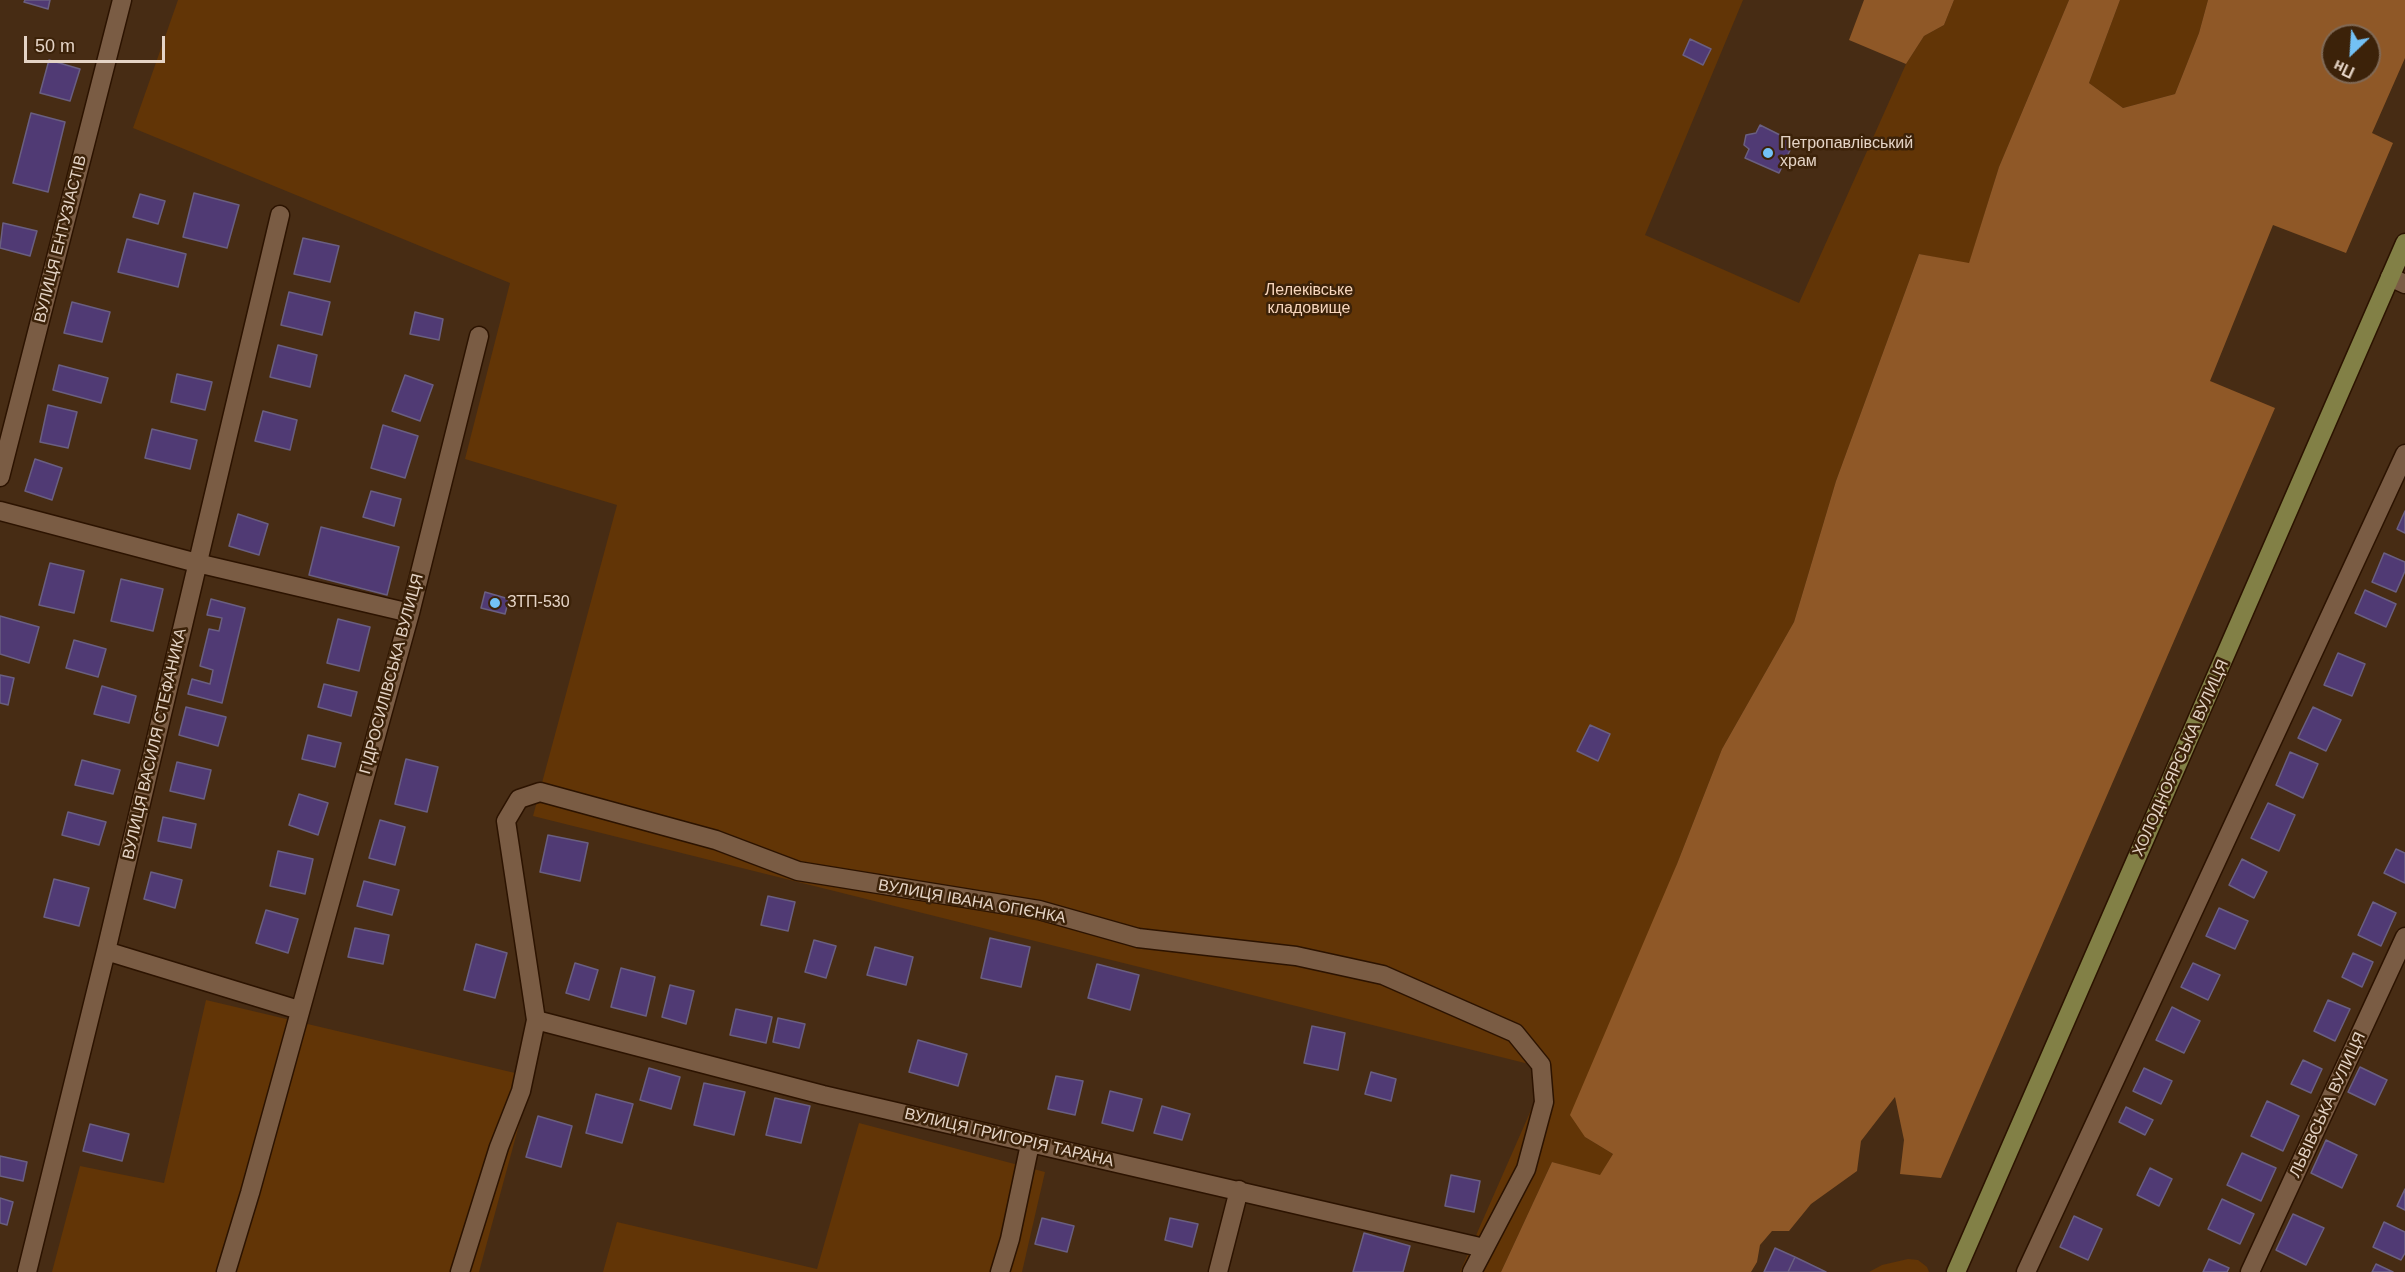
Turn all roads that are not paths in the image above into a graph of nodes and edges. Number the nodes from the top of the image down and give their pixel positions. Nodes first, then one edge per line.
1 (122, 0) edge
2 (280, 215) dead end
3 (2405, 243) edge
4 (2398, 280) edge
5 (478, 336) dead end
6 (2405, 454) edge
7 (0, 477) edge
8 (0, 510) edge
9 (197, 563) junction
10 (410, 613) junction
11 (2405, 937) edge
12 (106, 951) junction
13 (299, 1010) junction
14 (536, 1020) junction
15 (1030, 1144) junction
16 (1239, 1190) junction
17 (1484, 1248) junction
18 (27, 1272) edge
19 (226, 1272) edge
20 (460, 1272) edge
21 (1000, 1272) edge
22 (1218, 1272) edge
23 (1472, 1272) edge
24 (1956, 1272) edge
25 (2026, 1272) edge
26 (2250, 1272) edge

1 - 7 street, ВУЛИЦЯ ЕНТУЗІАСТІВ
2 - 9 street, ВУЛИЦЯ ВАСИЛЯ СТЕФАНИКА
3 - 4 main road, ХОЛОДНОЯРСЬКА ВУЛИЦЯ
4 - 24 main road, ХОЛОДНОЯРСЬКА ВУЛИЦЯ
5 - 10 street, ГІДРОСИЛІВСЬКА ВУЛИЦЯ
6 - 25 street
8 - 9 street
9 - 10 street
9 - 12 street, ВУЛИЦЯ ВАСИЛЯ СТЕФАНИКА
10 - 13 street, ГІДРОСИЛІВСЬКА ВУЛИЦЯ
11 - 26 street, ЛЬВІВСЬКА ВУЛИЦЯ
12 - 13 street
12 - 18 street, ВУЛИЦЯ ВАСИЛЯ СТЕФАНИКА
13 - 19 street, ГІДРОСИЛІВСЬКА ВУЛИЦЯ
14 - 15 street, ВУЛИЦЯ ГРИГОРІЯ ТАРАНА
14 - 17 street, ВУЛИЦЯ ІВАНА ОГІЄНКА
14 - 20 street
15 - 16 street, ВУЛИЦЯ ГРИГОРІЯ ТАРАНА
15 - 21 street
16 - 17 street, ВУЛИЦЯ ГРИГОРІЯ ТАРАНА
16 - 22 street
17 - 23 street, ВУЛИЦЯ ІВАНА ОГІЄНКА

